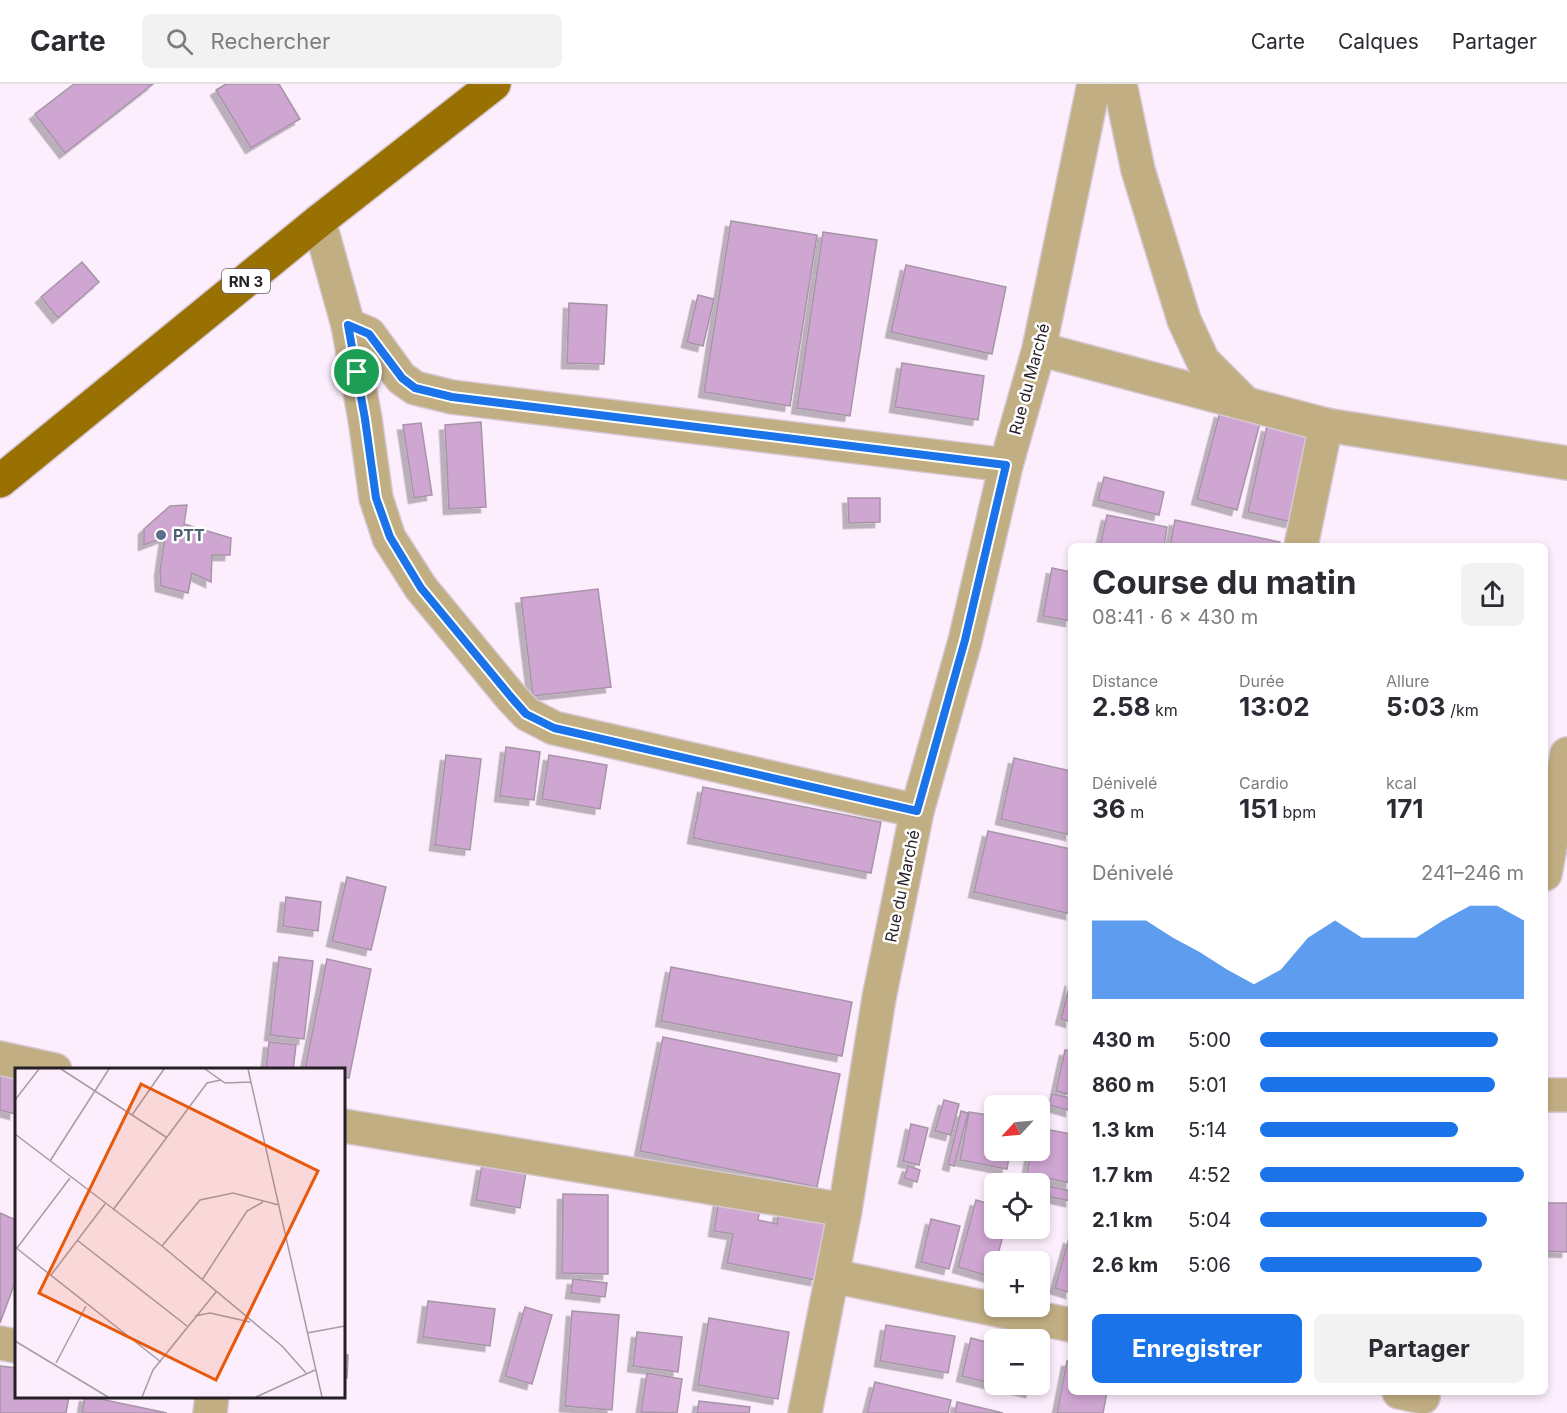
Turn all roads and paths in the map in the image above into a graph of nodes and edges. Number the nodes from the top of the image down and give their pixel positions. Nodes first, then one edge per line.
1 (494, 84) edge
2 (1094, 84) edge
3 (1120, 84) edge
4 (319, 221) junction
5 (348, 325) junction
6 (1039, 348) junction
7 (1246, 403) junction
8 (1326, 425) junction
9 (1567, 463) edge
10 (1006, 465) junction
11 (0, 481) edge
12 (1302, 543) edge
13 (1567, 754) edge
14 (917, 811) junction
15 (1548, 858) edge
16 (0, 1058) edge
17 (46, 1068) edge
18 (1548, 1095) edge
19 (1567, 1095) edge
20 (345, 1126) edge
21 (846, 1210) junction
22 (833, 1276) junction
23 (1068, 1324) edge
24 (0, 1343) edge
25 (15, 1346) edge
26 (212, 1398) edge
27 (210, 1413) edge
28 (805, 1413) edge

1 - 4 main road, RN 3
2 - 6 street, Rue du Marché
3 - 7 street
4 - 5 street
4 - 11 main road, RN 3
5 - 10 street
5 - 14 street
6 - 7 street
6 - 10 street, Rue du Marché
7 - 8 street
8 - 9 street
8 - 12 street
10 - 14 street, Rue du Marché
13 - 15 street
14 - 21 street, Rue du Marché
16 - 17 street
18 - 19 street
20 - 21 street
21 - 22 street, Rue du Marché
22 - 23 street
22 - 28 street, Rue du Marché
24 - 25 street
26 - 27 street

